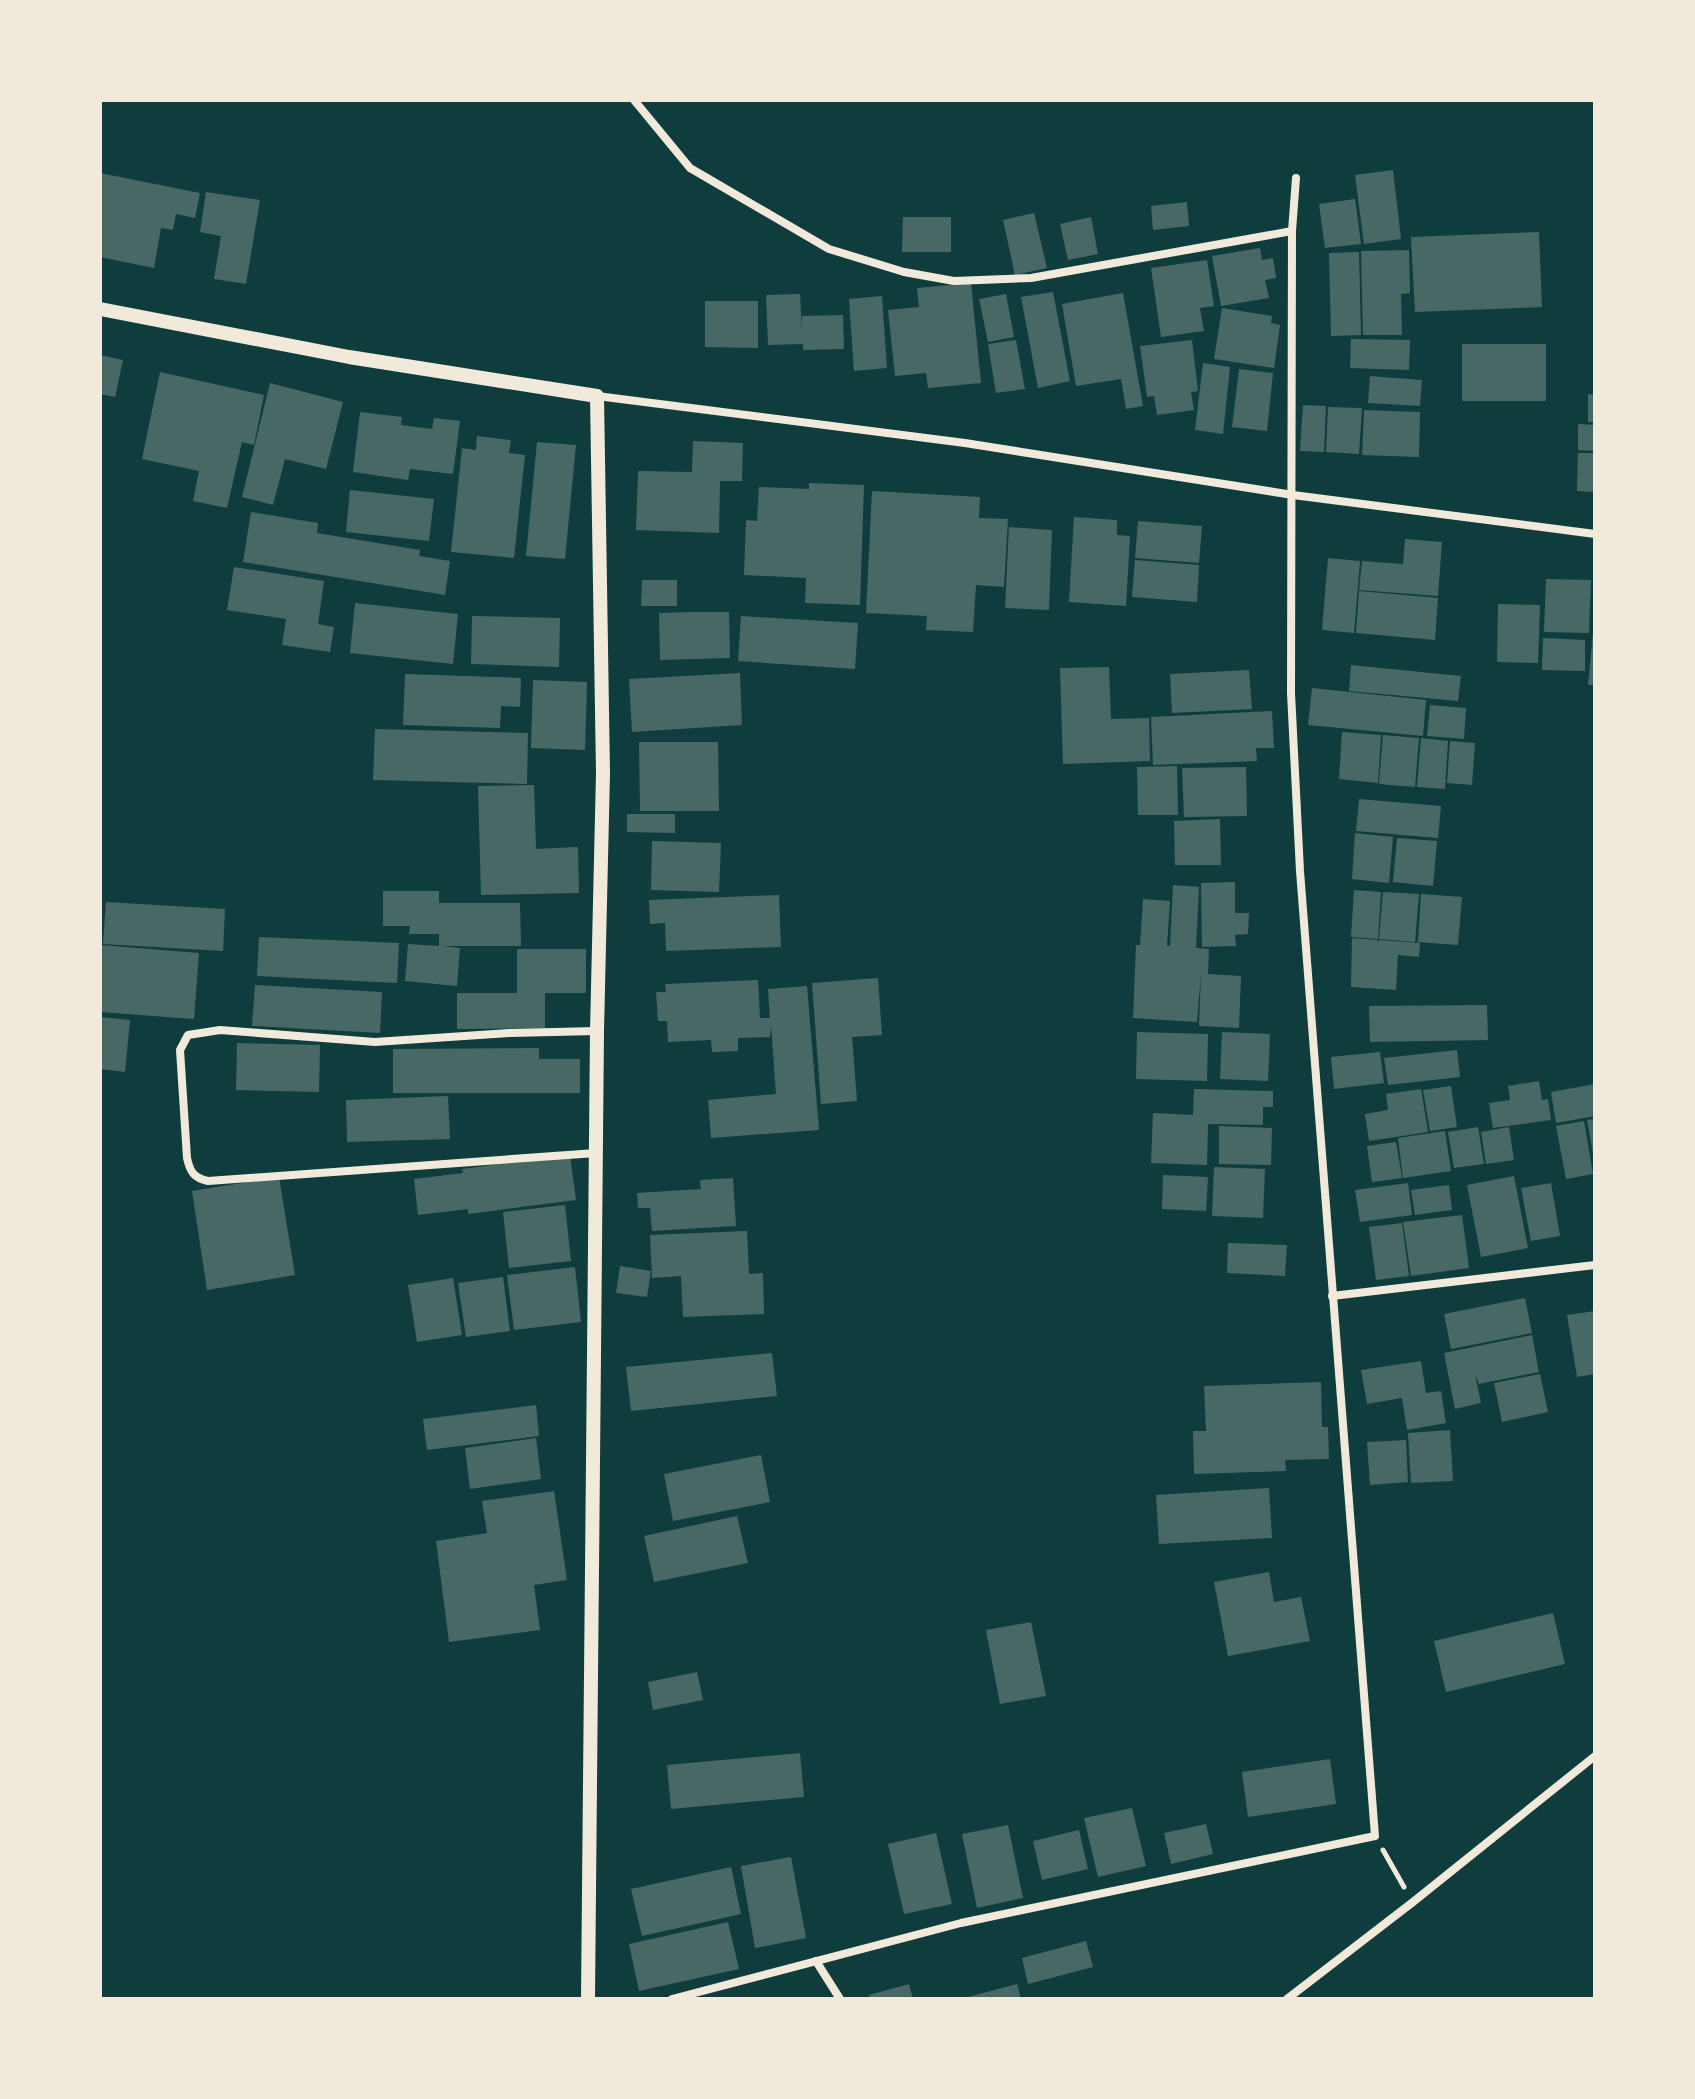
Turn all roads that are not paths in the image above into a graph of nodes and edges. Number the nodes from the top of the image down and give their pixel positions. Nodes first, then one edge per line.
1 (634, 100) edge
2 (1296, 178) dead end
3 (1292, 231) junction
4 (100, 309) edge
5 (597, 396) junction
6 (1293, 495) junction
7 (1595, 534) edge
8 (597, 1031) junction
9 (596, 1153) junction
10 (1595, 1265) edge
11 (1332, 1296) junction
12 (1595, 1756) edge
13 (816, 1961) junction
14 (588, 1999) edge
15 (672, 1999) edge
16 (840, 1999) edge
17 (1287, 1999) edge

1 - 3 street
2 - 3 street
3 - 6 street
4 - 5 street
5 - 6 street
5 - 8 street
6 - 7 street
6 - 11 street
8 - 9 street
8 - 9 street
9 - 14 street
10 - 11 street
11 - 13 street
12 - 17 street
13 - 15 street
13 - 16 street

